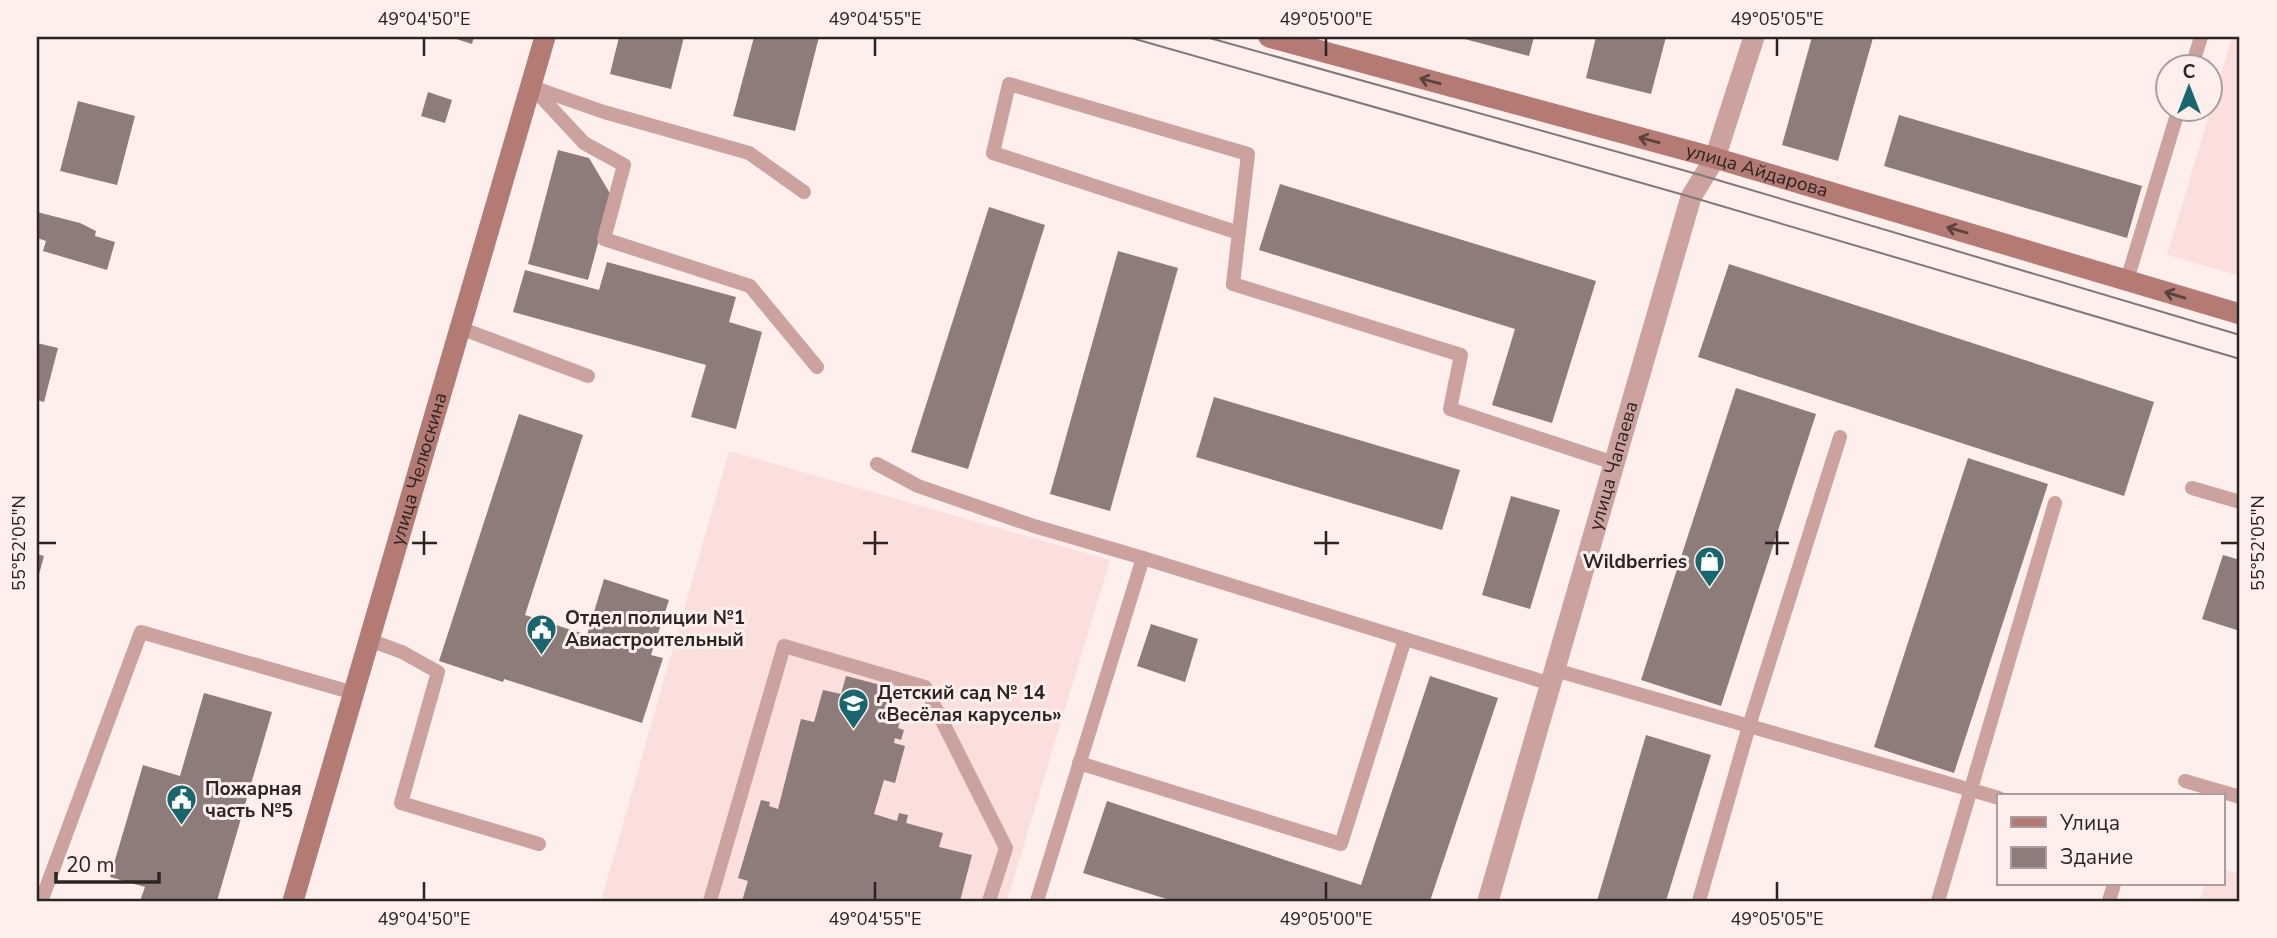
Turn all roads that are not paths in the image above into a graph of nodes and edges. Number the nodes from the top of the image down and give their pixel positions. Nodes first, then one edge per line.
1 (545, 37) edge
2 (1269, 37) edge
3 (1754, 37) edge
4 (531, 86) junction
5 (2175, 122) edge
6 (1715, 158) junction
7 (804, 192) dead end
8 (1239, 233) junction
9 (2126, 280) junction
10 (2240, 314) edge
11 (460, 328) junction
12 (817, 367) dead end
13 (587, 376) dead end
14 (1840, 437) dead end
15 (1615, 463) junction
16 (877, 464) dead end
17 (2192, 488) dead end
18 (2240, 502) edge
19 (2055, 503) dead end
20 (1143, 558) junction
21 (1405, 639) junction
22 (369, 640) junction
23 (1553, 677) junction
24 (354, 693) junction
25 (1749, 726) junction
26 (1079, 763) junction
27 (2185, 781) dead end
28 (1971, 789) junction
29 (1997, 797) edge
30 (2240, 797) edge
31 (539, 844) dead end
32 (42, 899) dead end
33 (1042, 900) edge
34 (293, 901) edge
35 (710, 901) edge
36 (989, 901) edge
37 (1488, 901) edge
38 (1699, 901) edge
39 (1938, 901) edge

1 - 4 street, улица Челюскина
6 -> 2 street, улица Айдарова
3 - 6 street, улица Чапаева
4 - 7 lane
4 - 11 street, улица Челюскина
4 - 12 lane
5 - 9 lane
9 -> 6 street, улица Айдарова
6 - 15 street, улица Чапаева
8 - 8 lane
8 - 15 lane
10 -> 9 street, улица Айдарова
11 - 13 lane
11 - 22 street, улица Челюскина
14 - 25 lane
15 - 23 street, улица Чапаева
16 - 20 lane
17 - 18 lane
19 - 28 lane
20 - 21 lane
20 - 26 lane
21 - 23 lane
21 - 26 lane
22 - 24 street, улица Челюскина
22 - 31 lane
23 - 25 lane
23 - 37 street, улица Чапаева
24 - 32 lane
24 - 34 street, улица Челюскина
25 - 28 lane
25 - 38 lane
26 - 33 lane
27 - 30 lane
28 - 29 lane
28 - 39 lane
35 - 36 lane

